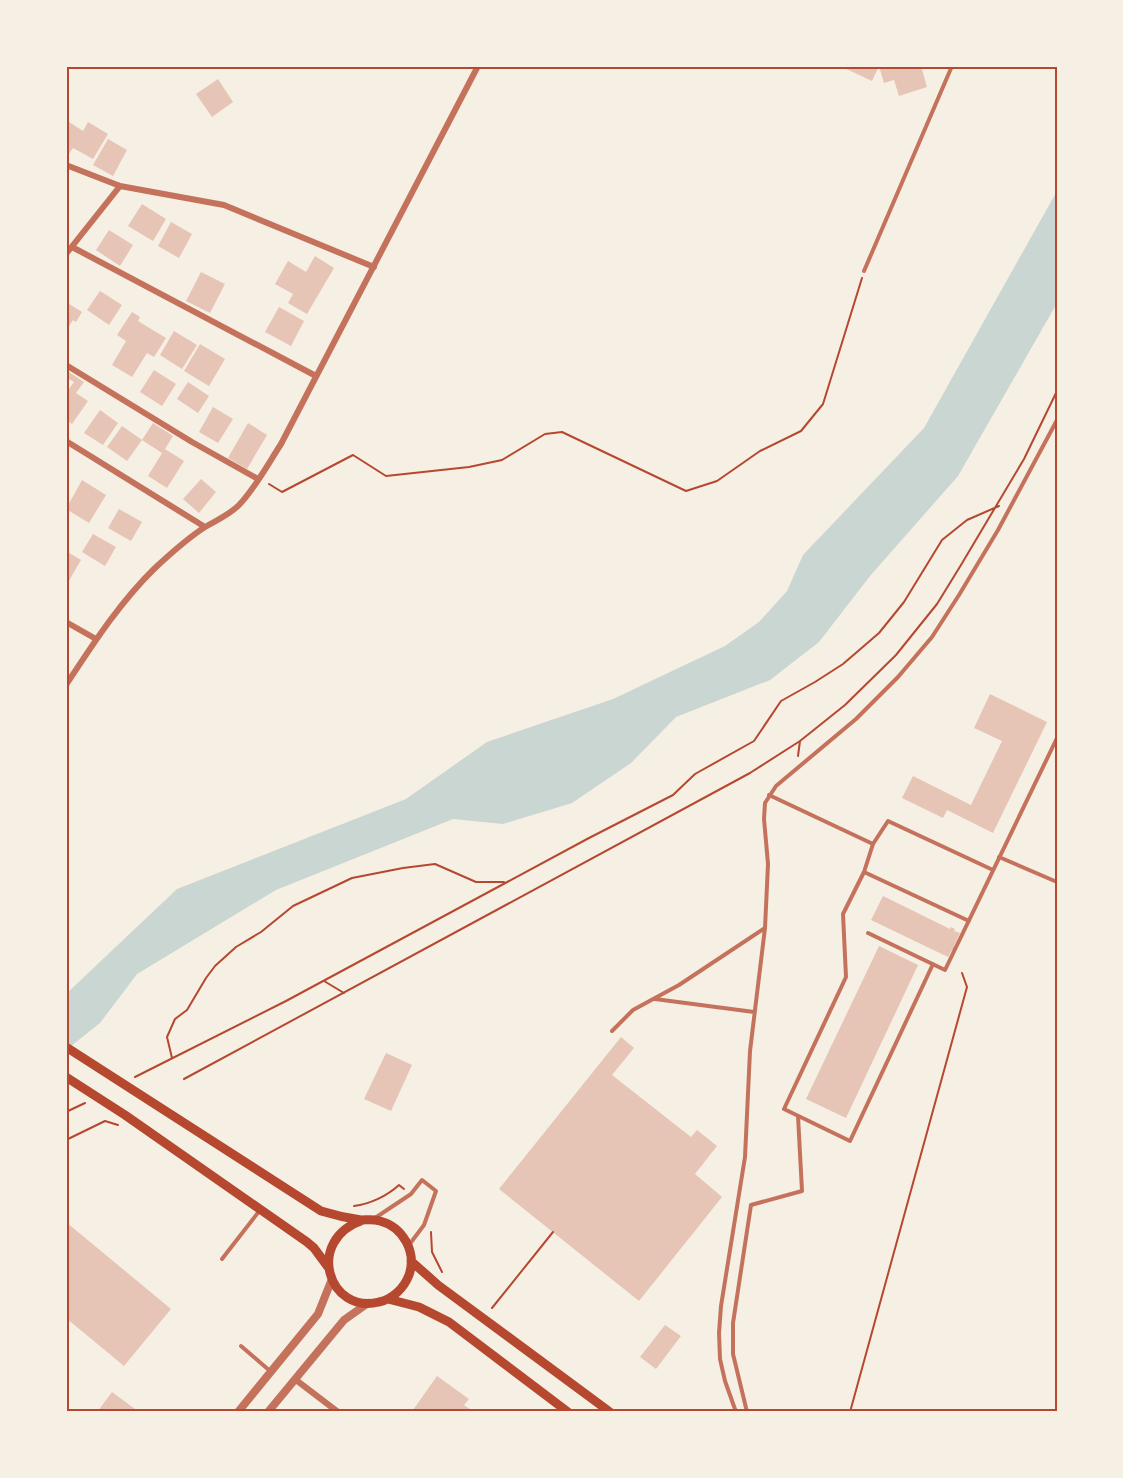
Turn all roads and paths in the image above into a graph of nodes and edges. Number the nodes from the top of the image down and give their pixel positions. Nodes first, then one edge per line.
1 (478, 66) edge
2 (952, 66) edge
3 (66, 165) edge
4 (120, 186) junction
5 (72, 247) junction
6 (66, 254) edge
7 (374, 267) junction
8 (864, 271) joint
9 (66, 365) edge
10 (316, 376) junction
11 (1057, 391) edge
12 (1057, 420) edge
13 (66, 441) edge
14 (258, 479) junction
15 (994, 509) junction
16 (205, 527) junction
17 (66, 622) edge
18 (96, 639) junction
19 (66, 685) edge
20 (1057, 738) edge
21 (769, 795) junction
22 (873, 844) junction
23 (999, 857) junction
24 (993, 870) junction
25 (864, 872) junction
26 (507, 882) junction
27 (1057, 882) edge
28 (969, 921) junction
29 (765, 928) junction
30 (868, 933) dead end
31 (933, 964) junction
32 (962, 973) dead end
33 (324, 981) junction
34 (344, 993) junction
35 (654, 999) junction
36 (754, 1012) junction
37 (612, 1030) dead end
38 (66, 1047) edge
39 (172, 1058) junction
40 (66, 1077) edge
41 (184, 1079) dead end
42 (130, 1080) dead end
43 (87, 1101) dead end
44 (66, 1112) edge
45 (798, 1116) junction
46 (105, 1121) dead end
47 (66, 1140) edge
48 (399, 1185) dead end
49 (349, 1206) dead end
50 (261, 1210) junction
51 (368, 1220) junction
52 (431, 1229) dead end
53 (553, 1232) dead end
54 (408, 1245) junction
55 (222, 1259) dead end
56 (411, 1261) junction
57 (328, 1268) junction
58 (445, 1275) dead end
59 (332, 1279) junction
60 (388, 1299) junction
61 (368, 1303) junction
62 (492, 1308) dead end
63 (241, 1346) dead end
64 (271, 1372) junction
65 (296, 1380) junction
66 (238, 1412) edge
67 (268, 1412) edge
68 (338, 1412) edge
69 (568, 1412) edge
70 (610, 1412) edge
71 (736, 1412) edge
72 (747, 1412) edge
73 (850, 1412) edge

1 - 7 street
2 - 8 lane
3 - 4 street
4 - 5 street
4 - 7 street
5 - 6 street
5 - 10 street
7 - 10 street
8 - 14 path
9 - 14 street
10 - 14 street
11 - 15 path
12 - 21 lane
13 - 16 street
14 - 16 street
15 - 26 path
15 - 34 path
16 - 18 street
17 - 18 street
18 - 19 street
20 - 23 lane
21 - 22 lane
21 - 29 lane
22 - 24 lane
22 - 25 lane
23 - 24 lane
23 - 27 lane
24 - 28 lane
25 - 28 lane
25 - 45 lane
26 - 33 path
26 - 39 path
28 - 31 lane
29 - 35 lane
29 - 36 lane
30 - 31 lane
31 - 45 lane
32 - 73 path
33 - 34 path
33 - 39 path
34 - 41 path
35 - 36 lane
35 - 37 lane
36 - 71 lane
38 - 51 main road
39 - 42 path
40 - 50 main road
43 - 44 path
45 - 72 lane
46 - 47 path
48 - 49 path
50 - 55 lane
50 - 57 main road
51 - 54 main road
51 - 54 lane
51 - 57 main road
52 - 58 path
53 - 62 path
54 - 56 main road
56 - 60 main road
56 - 70 main road
57 - 59 main road
59 - 61 main road
59 - 64 street
60 - 61 main road
60 - 69 main road
61 - 65 street
63 - 64 lane
64 - 66 street
65 - 67 street
65 - 68 street

